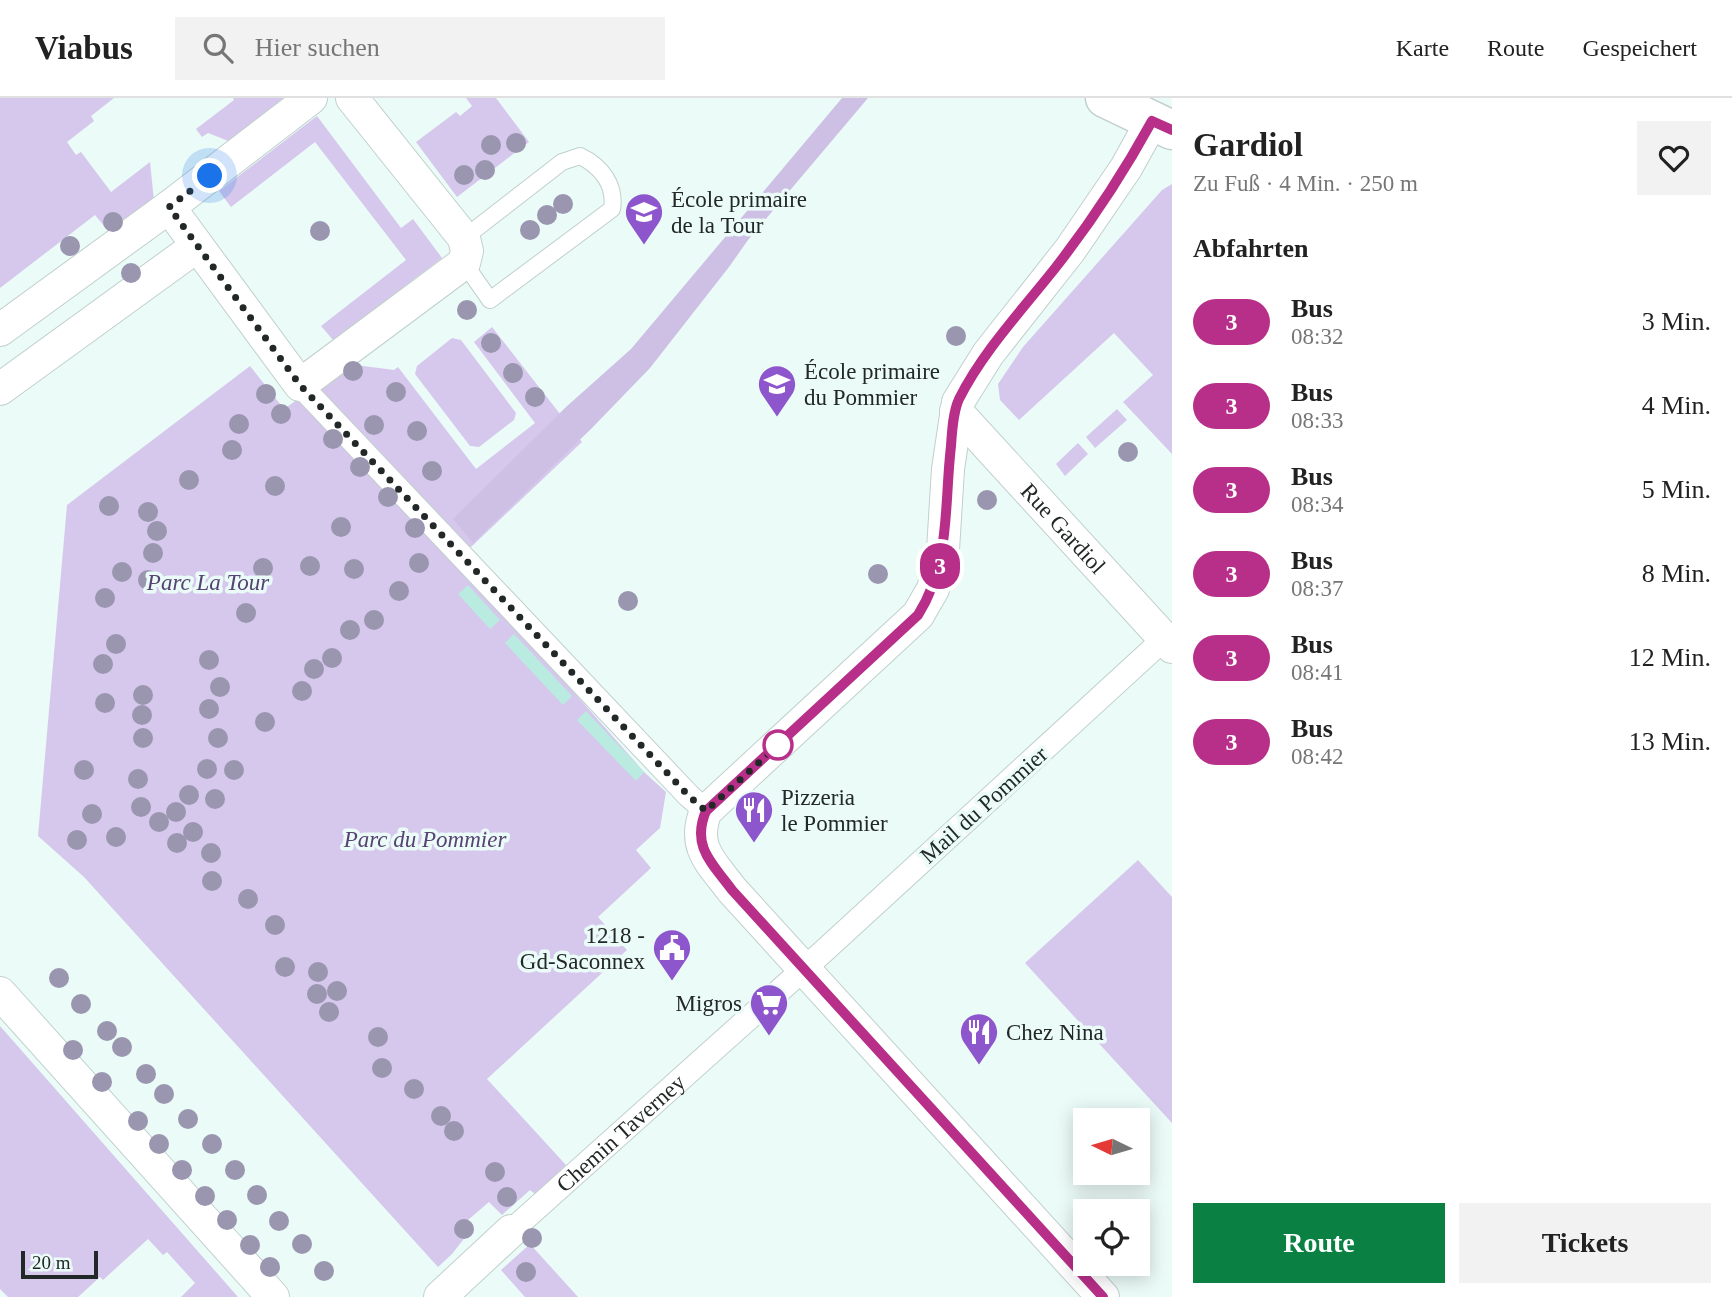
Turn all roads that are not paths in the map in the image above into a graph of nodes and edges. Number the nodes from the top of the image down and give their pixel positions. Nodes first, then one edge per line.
1 (311, 98) edge
2 (352, 98) edge
3 (1105, 98) edge
4 (1162, 125) edge
5 (169, 207) junction
6 (197, 246) junction
7 (464, 251) junction
8 (0, 330) edge
9 (300, 385) junction
10 (0, 388) edge
11 (956, 411) junction
12 (1168, 643) edge
13 (706, 811) junction
14 (804, 970) junction
15 (0, 994) edge
16 (511, 1231) joint
17 (273, 1297) edge
18 (440, 1297) edge
19 (1103, 1297) edge

1 - 5 street
2 - 7 street
3 - 4 street
4 - 11 street
5 - 6 street
5 - 8 street
6 - 9 street
6 - 10 street
7 - 7 lane
7 - 9 street
9 - 13 street
11 - 12 street, Rue Gardiol
11 - 13 street
12 - 14 street, Mail du Pommier
13 - 14 street
14 - 16 street, Chemin Taverney
14 - 19 street
15 - 17 street
16 - 18 street, Chemin Taverney

